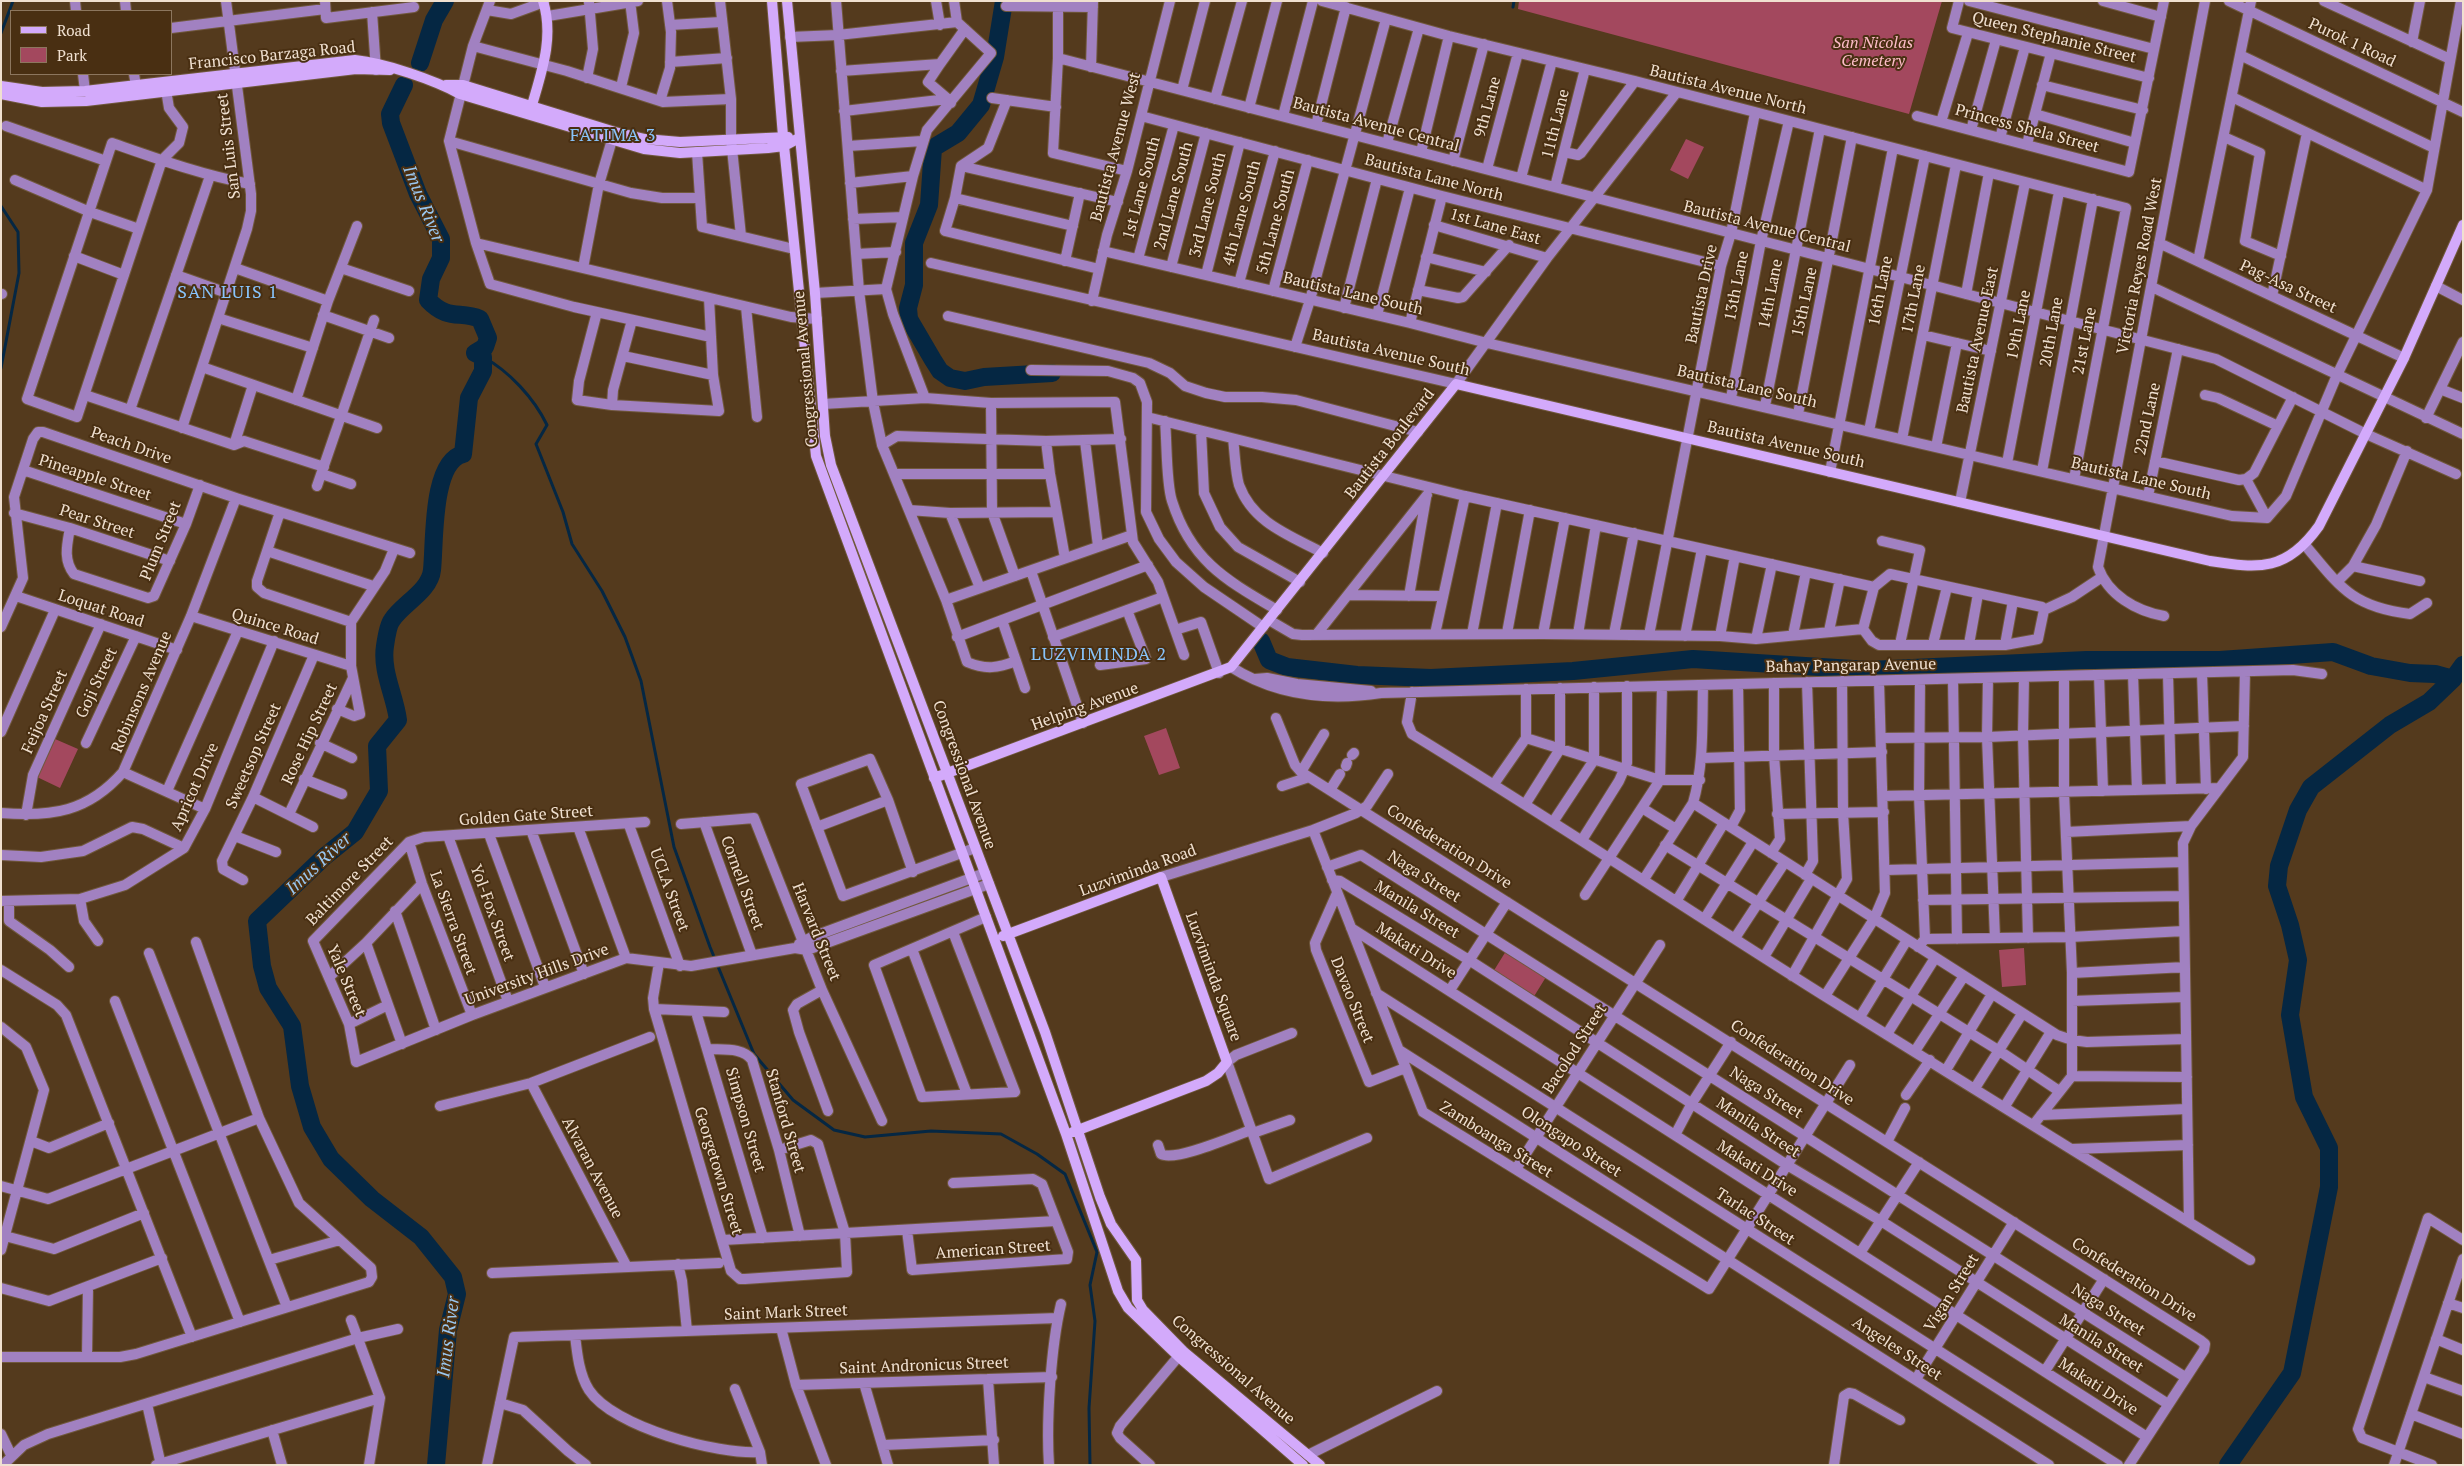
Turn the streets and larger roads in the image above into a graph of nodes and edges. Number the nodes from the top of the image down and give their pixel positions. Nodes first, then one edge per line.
1 (226, 1) edge
2 (667, 1) edge
3 (720, 1) edge
4 (772, 1) edge
5 (787, 1) edge
6 (836, 1) edge
7 (936, 1) edge
8 (954, 1) edge
9 (1170, 1) edge
10 (1205, 1) edge
11 (1242, 1) edge
12 (1277, 1) edge
13 (1313, 1) edge
14 (1322, 1) edge
15 (1959, 1) edge
16 (1969, 1) edge
17 (2103, 1) edge
18 (2164, 1) edge
19 (2205, 1) edge
20 (2229, 1) edge
21 (2324, 1) edge
22 (2419, 1) edge
23 (2461, 1) edge
24 (544, 2) edge
25 (633, 2) edge
26 (1035, 3) edge
27 (589, 4) edge
28 (1093, 4) edge
29 (325, 5) edge
30 (488, 6) edge
31 (1006, 6) dead end
32 (1058, 6) junction
33 (2250, 6) edge
34 (414, 7) dead end
35 (1346, 7) junction
36 (372, 12) junction
37 (548, 16) junction
38 (2161, 16) junction
39 (1386, 19) junction
40 (229, 22) junction
41 (721, 22) junction
42 (670, 25) junction
43 (940, 25) junction
44 (961, 25) junction
45 (172, 28) edge
46 (1419, 28) junction
47 (1968, 33) junction
48 (838, 35) junction
49 (1449, 36) junction
50 (790, 38) junction
51 (1996, 40) junction
52 (2412, 42) junction
53 (1484, 44) junction
54 (474, 46) junction
55 (2025, 47) junction
56 (2154, 49) junction
57 (1518, 53) junction
58 (2051, 53) junction
59 (2240, 55) junction
60 (727, 58) junction
61 (1058, 58) junction
62 (2450, 59) junction
63 (1552, 61) junction
64 (670, 62) junction
65 (940, 64) junction
66 (376, 66) junction
67 (544, 66) junction
68 (1091, 67) junction
69 (1585, 69) junction
70 (841, 71) junction
71 (83, 75) edge
72 (134, 75) edge
73 (587, 78) junction
74 (2149, 78) junction
75 (236, 80) junction
76 (1149, 81) junction
77 (1635, 81) junction
78 (2042, 85) junction
79 (136, 86) junction
80 (622, 87) junction
81 (166, 88) junction
82 (461, 90) junction
83 (1182, 90) junction
84 (3, 91) edge
85 (85, 91) junction
86 (1677, 92) junction
87 (2232, 97) junction
88 (992, 98) dead end
89 (730, 99) junction
90 (1214, 99) junction
91 (1007, 100) junction
92 (660, 101) junction
93 (950, 101) junction
94 (2442, 102) junction
95 (1056, 107) junction
96 (1250, 108) junction
97 (2143, 110) junction
98 (530, 111) junction
99 (844, 111) junction
100 (2463, 112) edge
101 (1755, 113) junction
102 (2035, 114) junction
103 (1141, 116) junction
104 (1282, 116) junction
105 (1917, 116) dead end
106 (1789, 121) junction
107 (1941, 122) junction
108 (1174, 125) junction
109 (1316, 125) junction
110 (6, 126) dead end
111 (1820, 129) junction
112 (1971, 130) junction
113 (1206, 133) junction
114 (2307, 133) junction
115 (1353, 135) junction
116 (613, 136) junction
117 (1852, 137) junction
118 (2224, 137) junction
119 (799, 138) junction
120 (2000, 138) junction
121 (449, 141) junction
122 (783, 141) junction
123 (922, 141) junction
124 (1240, 142) junction
125 (2135, 143) junction
126 (732, 144) junction
127 (1387, 144) junction
128 (2027, 144) junction
129 (848, 146) junction
130 (1893, 148) junction
131 (2434, 148) junction
132 (1275, 151) junction
133 (697, 152) junction
134 (1421, 152) junction
135 (1564, 152) junction
136 (1925, 156) junction
137 (162, 160) junction
138 (1308, 160) junction
139 (106, 161) junction
140 (1453, 161) junction
141 (1956, 165) junction
142 (961, 166) junction
143 (1487, 169) junction
144 (1345, 170) junction
145 (1127, 171) junction
146 (1989, 174) junction
147 (210, 176) junction
148 (913, 176) junction
149 (1521, 178) junction
150 (1377, 179) junction
151 (15, 180) dead end
152 (850, 183) junction
153 (2025, 183) junction
154 (250, 184) junction
155 (599, 184) junction
156 (1555, 187) junction
157 (1410, 188) junction
158 (2427, 190) junction
159 (2059, 192) junction
160 (1080, 193) junction
161 (1442, 196) junction
162 (700, 198) junction
163 (955, 198) junction
164 (1594, 198) junction
165 (2093, 199) junction
166 (1118, 202) junction
167 (2126, 208) joint
168 (90, 212) junction
169 (903, 217) junction
170 (853, 219) junction
171 (1434, 225) junction
172 (2463, 225) edge
173 (358, 226) dead end
174 (1073, 226) junction
175 (1570, 228) junction
176 (139, 229) junction
177 (1731, 233) junction
178 (741, 236) junction
179 (1761, 241) junction
180 (476, 243) junction
181 (2159, 243) junction
182 (1509, 245) junction
183 (794, 249) junction
184 (1795, 249) junction
185 (1103, 251) junction
186 (896, 252) junction
187 (856, 254) junction
188 (74, 256) junction
189 (2281, 256) junction
190 (1426, 257) junction
191 (1547, 258) junction
192 (1829, 258) junction
193 (1138, 259) junction
194 (1064, 261) junction
195 (2198, 261) junction
196 (932, 263) dead end
197 (1721, 266) junction
198 (1172, 267) junction
199 (235, 268) junction
200 (341, 268) junction
201 (583, 268) junction
202 (1868, 268) junction
203 (1099, 269) junction
204 (1486, 272) junction
205 (124, 274) junction
206 (176, 275) junction
207 (1206, 275) junction
208 (1899, 276) junction
209 (1239, 283) junction
210 (1932, 285) junction
211 (2436, 286) junction
212 (2152, 287) junction
213 (886, 289) junction
214 (1418, 290) junction
215 (409, 291) dead end
216 (859, 291) junction
217 (1273, 291) junction
218 (227, 293) junction
219 (815, 293) junction
220 (1966, 294) junction
221 (2272, 296) junction
222 (708, 298) junction
223 (1310, 300) junction
224 (2463, 300) edge
225 (328, 301) junction
226 (1092, 301) junction
227 (2002, 303) junction
228 (746, 307) junction
229 (1344, 308) junction
230 (596, 312) junction
231 (2037, 312) junction
232 (1377, 315) junction
233 (323, 316) junction
234 (948, 316) dead end
235 (218, 318) junction
236 (802, 318) junction
237 (817, 319) junction
238 (374, 320) dead end
239 (632, 320) junction
240 (2069, 320) junction
241 (1410, 323) junction
242 (2102, 329) junction
243 (370, 332) junction
244 (1923, 335) junction
245 (2355, 335) junction
246 (711, 337) junction
247 (389, 338) dead end
248 (2141, 339) junction
249 (2463, 342) edge
250 (1487, 343) junction
251 (1957, 343) junction
252 (1295, 347) junction
253 (313, 348) junction
254 (2178, 349) junction
255 (1991, 352) junction
256 (623, 356) junction
257 (2404, 358) junction
258 (2459, 360) edge
259 (202, 367) junction
260 (1031, 370) dead end
261 (713, 375) junction
262 (2337, 375) junction
263 (1456, 384) junction
264 (253, 385) junction
265 (2440, 389) junction
266 (1697, 390) junction
267 (85, 394) junction
268 (2205, 395) dead end
269 (2293, 397) junction
270 (925, 398) junction
271 (1731, 398) junction
272 (2384, 398) junction
273 (2463, 398) edge
274 (296, 400) junction
275 (873, 402) junction
276 (992, 403) junction
277 (823, 404) junction
278 (612, 405) junction
279 (1765, 406) junction
280 (130, 410) junction
281 (2321, 411) junction
282 (1798, 414) junction
283 (342, 416) junction
284 (1148, 417) junction
285 (757, 418) dead end
286 (2426, 418) junction
287 (1165, 421) junction
288 (1838, 424) junction
289 (2278, 426) junction
290 (182, 428) junction
291 (376, 428) dead end
292 (1201, 430) junction
293 (1869, 431) junction
294 (1418, 432) junction
295 (2366, 434) junction
296 (2463, 434) edge
297 (1688, 438) junction
298 (1121, 439) junction
299 (1233, 439) junction
300 (1902, 439) junction
301 (992, 440) junction
302 (1046, 441) junction
303 (1085, 441) junction
304 (234, 445) junction
305 (882, 445) junction
306 (1936, 447) junction
307 (2407, 451) junction
308 (1969, 454) junction
309 (2155, 461) junction
310 (2008, 463) junction
311 (23, 470) junction
312 (323, 471) junction
313 (2042, 471) junction
314 (1830, 472) junction
315 (992, 473) junction
316 (894, 474) junction
317 (1050, 474) junction
318 (2456, 474) dead end
319 (1384, 476) junction
320 (2074, 479) junction
321 (2246, 479) junction
322 (351, 484) dead end
323 (200, 485) junction
324 (317, 486) dead end
325 (2112, 488) junction
326 (1428, 491) junction
327 (1465, 496) junction
328 (2148, 496) junction
329 (236, 498) junction
330 (1960, 502) junction
331 (1497, 503) junction
332 (909, 510) junction
333 (1530, 510) junction
334 (280, 512) junction
335 (992, 512) junction
336 (1056, 512) junction
337 (950, 513) junction
338 (14, 514) junction
339 (1565, 518) junction
340 (2267, 518) junction
341 (186, 524) junction
342 (1596, 525) junction
343 (70, 528) junction
344 (1634, 533) junction
345 (1132, 535) junction
346 (2103, 536) junction
347 (1668, 541) junction
348 (1882, 541) dead end
349 (2305, 545) junction
350 (1098, 546) junction
351 (394, 549) junction
352 (1702, 549) junction
353 (268, 551) junction
354 (410, 553) dead end
355 (1323, 553) junction
356 (1735, 556) junction
357 (1065, 558) junction
358 (170, 562) junction
359 (1772, 564) junction
360 (1148, 565) junction
361 (2353, 566) junction
362 (1031, 571) junction
363 (1806, 572) junction
364 (1015, 576) junction
365 (2102, 577) junction
366 (1840, 579) junction
367 (1914, 580) junction
368 (2420, 581) dead end
369 (1300, 582) junction
370 (2337, 582) junction
371 (373, 586) junction
372 (1874, 587) junction
373 (1947, 587) junction
374 (980, 588) junction
375 (1978, 594) junction
376 (1348, 595) junction
377 (16, 596) junction
378 (1409, 596) junction
379 (1443, 596) junction
380 (1163, 597) junction
381 (946, 600) junction
382 (2013, 601) junction
383 (2427, 603) dead end
384 (1042, 604) junction
385 (55, 610) junction
386 (1127, 610) junction
387 (1277, 610) junction
388 (2044, 610) junction
389 (191, 616) junction
390 (2164, 616) dead end
391 (1002, 620) junction
392 (351, 622) junction
393 (101, 624) junction
394 (1266, 624) junction
395 (1, 627) edge
396 (1863, 629) junction
397 (1175, 630) junction
398 (238, 631) junction
399 (1829, 632) junction
400 (1435, 634) junction
401 (1472, 634) junction
402 (1507, 634) junction
403 (1544, 634) junction
404 (1578, 634) junction
405 (1614, 634) junction
406 (1316, 635) junction
407 (1793, 635) junction
408 (136, 636) junction
409 (1053, 636) junction
410 (1649, 636) junction
411 (1686, 636) junction
412 (1720, 636) junction
413 (957, 637) junction
414 (1756, 639) junction
415 (274, 641) junction
416 (1900, 644) junction
417 (1933, 644) junction
418 (1969, 644) junction
419 (2005, 645) junction
420 (176, 650) junction
421 (1184, 654) dead end
422 (314, 655) junction
423 (1016, 661) junction
424 (1100, 665) dead end
425 (352, 666) junction
426 (1232, 667) junction
427 (2245, 672) junction
428 (1219, 673) junction
429 (2202, 673) junction
430 (2133, 674) junction
431 (2168, 674) junction
432 (2322, 674) dead end
433 (2099, 675) junction
434 (2064, 676) junction
435 (2024, 677) junction
436 (353, 678) junction
437 (1988, 678) junction
438 (1954, 679) junction
439 (1879, 680) junction
440 (1920, 680) junction
441 (1842, 681) junction
442 (1807, 682) junction
443 (1774, 683) junction
444 (1738, 684) junction
445 (1703, 685) junction
446 (1627, 686) junction
447 (1662, 686) junction
448 (1594, 687) junction
449 (1025, 688) dead end
450 (1560, 688) junction
451 (1526, 689) junction
452 (1412, 692) junction
453 (337, 709) junction
454 (1276, 718) dead end
455 (1083, 723) junction
456 (2244, 726) junction
457 (2204, 728) junction
458 (2169, 730) junction
459 (2135, 731) junction
460 (1, 732) edge
461 (2101, 733) junction
462 (1324, 734) dead end
463 (2064, 734) junction
464 (2023, 735) junction
465 (1954, 736) junction
466 (1919, 737) junction
467 (1987, 737) junction
468 (1526, 738) junction
469 (1881, 738) junction
470 (86, 743) dead end
471 (320, 743) junction
472 (1560, 749) junction
473 (1882, 752) junction
474 (1843, 753) junction
475 (1809, 754) junction
476 (1774, 756) junction
477 (1739, 757) junction
478 (352, 758) dead end
479 (1702, 758) junction
480 (1594, 760) junction
481 (1348, 762) dead end
482 (1625, 769) junction
483 (123, 772) junction
484 (947, 773) junction
485 (1305, 774) junction
486 (1388, 774) dead end
487 (934, 778) junction
488 (304, 779) junction
489 (1660, 780) junction
490 (1700, 780) junction
491 (1494, 784) junction
492 (1282, 786) dead end
493 (2206, 788) junction
494 (2218, 788) junction
495 (2171, 789) junction
496 (1330, 790) junction
497 (2137, 790) junction
498 (167, 791) junction
499 (2103, 791) junction
500 (2064, 792) junction
501 (2024, 793) junction
502 (342, 794) dead end
503 (1989, 794) junction
504 (1955, 795) junction
505 (1883, 796) junction
506 (1918, 796) junction
507 (253, 797) junction
508 (888, 800) junction
509 (1526, 803) junction
510 (1693, 803) junction
511 (1642, 808) junction
512 (204, 809) junction
513 (1362, 810) junction
514 (1843, 812) junction
515 (1884, 812) junction
516 (1, 813) edge
517 (1811, 813) junction
518 (288, 814) junction
519 (1777, 814) junction
520 (26, 815) junction
521 (645, 822) dead end
522 (704, 822) junction
523 (1554, 822) junction
524 (681, 824) dead end
525 (629, 825) junction
526 (1727, 825) junction
527 (2191, 826) junction
528 (313, 827) dead end
529 (578, 827) junction
530 (817, 827) junction
531 (1676, 829) junction
532 (531, 830) junction
533 (1313, 830) junction
534 (2066, 832) junction
535 (489, 834) junction
536 (235, 836) junction
537 (448, 836) junction
538 (1292, 836) joint
539 (1582, 840) junction
540 (409, 842) junction
541 (1754, 842) junction
542 (1665, 845) junction
543 (184, 848) junction
544 (974, 848) junction
545 (276, 852) dead end
546 (963, 853) junction
547 (1771, 853) junction
548 (1, 855) edge
549 (1610, 858) junction
550 (1785, 862) junction
551 (2183, 862) junction
552 (1327, 866) junction
553 (1698, 866) junction
554 (2025, 866) junction
555 (2068, 866) junction
556 (1992, 867) junction
557 (1956, 868) junction
558 (1922, 869) junction
559 (1886, 870) junction
560 (913, 872) junction
561 (985, 873) junction
562 (1161, 877) junction
563 (1808, 877) junction
564 (1644, 879) junction
565 (243, 880) dead end
566 (1332, 880) junction
567 (974, 882) junction
568 (422, 884) junction
569 (988, 884) junction
570 (1726, 884) junction
571 (1337, 893) junction
572 (1585, 895) dead end
573 (1838, 896) junction
574 (2183, 896) junction
575 (80, 899) junction
576 (2027, 899) junction
577 (2069, 899) junction
578 (1677, 900) junction
579 (1924, 900) junction
580 (1956, 900) junction
581 (1994, 900) junction
582 (5, 901) edge
583 (1507, 902) junction
584 (1757, 902) junction
585 (395, 911) junction
586 (986, 917) junction
587 (1705, 918) junction
588 (1874, 919) junction
589 (1785, 920) junction
590 (1351, 928) junction
591 (2184, 931) junction
592 (953, 932) junction
593 (1008, 934) junction
594 (1486, 934) junction
595 (2070, 937) junction
596 (1735, 938) junction
597 (1815, 938) junction
598 (1995, 938) junction
599 (2028, 938) junction
600 (996, 939) junction
601 (1957, 939) junction
602 (1907, 940) junction
603 (98, 941) dead end
604 (313, 941) joint
605 (196, 942) dead end
606 (366, 943) junction
607 (1922, 943) junction
608 (1660, 945) dead end
609 (806, 946) junction
610 (912, 949) junction
611 (149, 953) dead end
612 (752, 955) junction
613 (1764, 956) junction
614 (626, 958) junction
615 (1935, 958) junction
616 (1849, 959) junction
617 (1470, 960) junction
618 (659, 963) junction
619 (680, 966) junction
620 (69, 967) dead end
621 (2185, 967) junction
622 (1, 970) edge
623 (2072, 972) junction
624 (584, 974) junction
625 (1792, 976) junction
626 (1964, 976) junction
627 (329, 977) junction
628 (1883, 980) junction
629 (1635, 982) junction
630 (544, 987) junction
631 (822, 990) junction
632 (1450, 990) junction
633 (1376, 992) junction
634 (1992, 994) junction
635 (1825, 996) junction
636 (1910, 997) junction
637 (2185, 997) junction
638 (115, 1001) dead end
639 (508, 1001) junction
640 (2072, 1001) junction
641 (388, 1005) junction
642 (654, 1010) junction
643 (696, 1012) junction
644 (724, 1012) dead end
645 (2022, 1014) junction
646 (472, 1015) junction
647 (1614, 1015) junction
648 (1938, 1015) junction
649 (1860, 1018) junction
650 (349, 1024) junction
651 (1, 1028) edge
652 (436, 1030) junction
653 (2051, 1032) junction
654 (1292, 1033) dead end
655 (1969, 1033) junction
656 (1887, 1034) junction
657 (650, 1037) dead end
658 (2186, 1039) junction
659 (2072, 1040) junction
660 (1597, 1041) junction
661 (1731, 1042) junction
662 (402, 1044) junction
663 (708, 1049) junction
664 (1399, 1050) junction
665 (1998, 1050) junction
666 (1915, 1051) junction
667 (1930, 1060) junction
668 (356, 1062) joint
669 (1227, 1062) junction
670 (1850, 1065) dead end
671 (1405, 1068) junction
672 (1946, 1070) junction
673 (2027, 1070) junction
674 (1578, 1072) junction
675 (1709, 1075) junction
676 (2072, 1076) junction
677 (2187, 1077) junction
678 (531, 1083) junction
679 (1974, 1088) junction
680 (2060, 1091) junction
681 (967, 1094) junction
682 (1906, 1096) dead end
683 (1826, 1103) junction
684 (1692, 1104) junction
685 (440, 1106) dead end
686 (2005, 1106) junction
687 (1555, 1107) junction
688 (1905, 1108) dead end
689 (2187, 1109) junction
690 (828, 1111) dead end
691 (2041, 1115) junction
692 (260, 1118) junction
693 (1290, 1120) dead end
694 (882, 1121) dead end
695 (109, 1123) junction
696 (2034, 1124) junction
697 (1079, 1130) junction
698 (1252, 1131) junction
699 (219, 1133) junction
700 (1066, 1134) junction
701 (1675, 1135) junction
702 (1805, 1136) junction
703 (1536, 1137) junction
704 (1367, 1138) dead end
705 (31, 1141) junction
706 (1887, 1142) junction
707 (1158, 1145) dead end
708 (2188, 1145) junction
709 (2072, 1149) junction
710 (174, 1150) junction
711 (779, 1150) junction
712 (1919, 1162) junction
713 (1787, 1165) junction
714 (127, 1168) junction
715 (1516, 1169) junction
716 (954, 1183) dead end
717 (1, 1186) edge
718 (18, 1191) junction
719 (1768, 1194) junction
720 (1898, 1195) junction
721 (144, 1213) junction
722 (1056, 1221) junction
723 (1880, 1221) junction
724 (2014, 1222) junction
725 (2189, 1222) junction
726 (907, 1230) junction
727 (1746, 1230) junction
728 (845, 1233) junction
729 (5, 1236) junction
730 (800, 1236) junction
731 (763, 1238) junction
732 (340, 1240) junction
733 (723, 1240) junction
734 (2463, 1240) edge
735 (1, 1250) edge
736 (1860, 1253) junction
737 (1993, 1256) junction
738 (162, 1258) junction
739 (269, 1260) junction
740 (1728, 1260) junction
741 (2250, 1260) dead end
742 (718, 1262) dead end
743 (2462, 1263) edge
744 (678, 1264) junction
745 (627, 1267) junction
746 (492, 1273) dead end
747 (2104, 1279) junction
748 (1976, 1283) junction
749 (88, 1287) junction
750 (1, 1288) edge
751 (2448, 1303) junction
752 (1061, 1304) dead end
753 (287, 1307) junction
754 (2463, 1308) edge
755 (2083, 1312) junction
756 (1956, 1315) junction
757 (1058, 1318) junction
758 (352, 1320) dead end
759 (240, 1322) junction
760 (782, 1328) junction
761 (398, 1329) dead end
762 (687, 1331) junction
763 (575, 1335) junction
764 (192, 1337) junction
765 (358, 1338) junction
766 (2066, 1339) junction
767 (2436, 1339) junction
768 (1935, 1349) junction
769 (2463, 1350) edge
770 (1181, 1354) junction
771 (1, 1357) edge
772 (87, 1357) junction
773 (2045, 1371) junction
774 (2424, 1376) junction
775 (1052, 1377) junction
776 (2186, 1377) junction
777 (988, 1379) junction
778 (1916, 1379) junction
779 (864, 1383) junction
780 (796, 1385) junction
781 (735, 1389) dead end
782 (1438, 1391) dead end
783 (2463, 1391) edge
784 (380, 1398) junction
785 (500, 1403) junction
786 (146, 1404) junction
787 (2168, 1404) junction
788 (2411, 1414) junction
789 (1900, 1420) dead end
790 (272, 1430) junction
791 (1, 1434) edge
792 (2463, 1434) edge
793 (2147, 1437) junction
794 (994, 1440) junction
795 (884, 1445) junction
796 (760, 1452) junction
797 (2398, 1452) junction
798 (11, 1455) junction
799 (1308, 1455) junction
800 (159, 1464) edge
801 (3, 1465) edge
802 (282, 1465) edge
803 (368, 1465) edge
804 (487, 1465) edge
805 (586, 1465) edge
806 (762, 1465) edge
807 (826, 1465) edge
808 (888, 1465) edge
809 (994, 1465) edge
810 (1049, 1465) edge
811 (1150, 1465) edge
812 (1303, 1465) edge
813 (1320, 1465) edge
814 (1834, 1465) edge
815 (2049, 1465) edge
816 (2118, 1465) edge
817 (2129, 1465) edge
818 (2394, 1465) edge
819 (2432, 1465) edge

1 - 40 street, San Luis Street
2 - 42 street
3 - 41 street
4 - 122 street, Congressional Avenue
5 - 50 street, Congressional Avenue
6 - 48 street
7 - 43 street
8 - 44 street
9 - 76 street, Bautista Avenue West
10 - 83 street
11 - 90 street
12 - 96 street
13 - 104 street
14 - 35 street, Bautista Avenue North
15 - 47 street, Queen Stephanie Street
16 - 56 street
17 - 38 street
18 - 38 street
19 - 181 street, Victoria Reyes Road West
20 - 33 street, Purok 1 Road
21 - 52 street
22 - 52 street
23 - 62 street
24 - 30 street
24 - 37 street
25 - 27 street
25 - 80 street
26 - 31 street
26 - 32 street
27 - 37 street
27 - 73 street
28 - 32 street
28 - 68 street
29 - 36 street
29 - 40 street
30 - 54 street
32 - 61 street
33 - 59 street
33 - 94 street, Purok 1 Road
34 - 36 street
35 - 39 street, Bautista Avenue North
35 - 109 street
36 - 66 street
37 - 67 street
38 - 56 street
39 - 46 street, Bautista Avenue North
39 - 115 street
40 - 45 street
40 - 75 street, San Luis Street
41 - 42 street
41 - 60 street
42 - 64 street
43 - 44 street
43 - 48 street
44 - 65 street
44 - 93 street
46 - 49 street, Bautista Avenue North
46 - 127 street
47 - 51 street, Queen Stephanie Street
47 - 107 street
48 - 50 street
48 - 70 street
49 - 53 street, Bautista Avenue North
49 - 134 street
50 - 119 street, Congressional Avenue
51 - 55 street, Queen Stephanie Street
51 - 112 street
52 - 62 street
53 - 57 street, Bautista Avenue North
53 - 140 street
54 - 67 street
54 - 82 street
55 - 58 street, Queen Stephanie Street
55 - 120 street
56 - 74 street
57 - 63 street, Bautista Avenue North
57 - 143 street, 9th Lane
58 - 74 street, Queen Stephanie Street
58 - 78 street
59 - 87 street
59 - 131 street
60 - 64 street
60 - 89 street
61 - 68 street, Bautista Avenue Central
61 - 95 street
62 - 94 street
63 - 69 street, Bautista Avenue North
63 - 149 street
64 - 92 street
65 - 70 street
65 - 93 street
66 - 75 street, Francisco Barzaga Road
66 - 82 street, Francisco Barzaga Road
67 - 73 street
67 - 98 street
68 - 76 street, Bautista Avenue Central
69 - 77 street, Bautista Avenue North
69 - 135 street, 11th Lane
70 - 99 street
71 - 85 street
72 - 79 street
73 - 80 street
74 - 97 street
75 - 81 street, Francisco Barzaga Road
75 - 154 street, San Luis Street
76 - 83 street, Bautista Avenue Central
76 - 103 street, Bautista Avenue West
77 - 86 street, Bautista Avenue North
77 - 135 street
78 - 97 street
78 - 102 street
79 - 81 street, Francisco Barzaga Road
79 - 85 street, Francisco Barzaga Road
80 - 92 street
81 - 84 street, Francisco Barzaga Road
81 - 137 street
82 - 98 street, Francisco Barzaga Road
82 - 121 street
83 - 90 street, Bautista Avenue Central
84 - 85 street, Francisco Barzaga Road
86 - 101 street, Bautista Avenue North
86 - 164 street, Bautista Boulevard
87 - 114 street
87 - 118 street
88 - 91 street
89 - 92 street
89 - 126 street
90 - 96 street, Bautista Avenue Central
91 - 95 street
91 - 142 street
93 - 99 street
93 - 123 street
94 - 100 street, Purok 1 Road
94 - 131 street
95 - 145 street
96 - 104 street, Bautista Avenue Central
97 - 125 street
98 - 116 street, Francisco Barzaga Road
99 - 129 street
101 - 106 street, Bautista Avenue North
101 - 177 street, Bautista Drive
102 - 125 street
102 - 128 street
103 - 108 street, Bautista Lane North
103 - 145 street, Bautista Avenue West
104 - 109 street, Bautista Avenue Central
105 - 107 street, Princess Shela Street
106 - 111 street, Bautista Avenue North
106 - 179 street, 13th Lane
107 - 112 street, Princess Shela Street
108 - 113 street, Bautista Lane North
108 - 193 street, 1st Lane South
109 - 115 street, Bautista Avenue Central
110 - 139 street
111 - 117 street, Bautista Avenue North
111 - 184 street, 14th Lane
112 - 120 street, Princess Shela Street
113 - 124 street, Bautista Lane North
113 - 198 street, 2nd Lane South
114 - 158 street
114 - 189 street
115 - 127 street, Bautista Avenue Central
115 - 144 street
116 - 126 street, Francisco Barzaga Road
116 - 133 street, Francisco Barzaga Road
116 - 155 street
117 - 130 street, Bautista Avenue North
117 - 192 street, 15th Lane
118 - 189 street
118 - 195 street
119 - 122 street, Francisco Barzaga Road
119 - 219 street, Congressional Avenue
120 - 128 street, Princess Shela Street
121 - 155 street
121 - 180 street
122 - 126 street, Francisco Barzaga Road
122 - 183 street, Congressional Avenue
123 - 129 street
123 - 148 street
124 - 132 street, Bautista Lane North
124 - 207 street, 3rd Lane South
125 - 128 street, Princess Shela Street
126 - 133 street, Francisco Barzaga Road
126 - 178 street
127 - 134 street, Bautista Avenue Central
129 - 152 street
130 - 136 street, Bautista Avenue North
130 - 202 street
131 - 158 street
132 - 138 street, Bautista Lane North
132 - 209 street, 4th Lane South
133 - 162 street
134 - 140 street, Bautista Avenue Central
135 - 156 street, 11th Lane
136 - 141 street, Bautista Avenue North
136 - 208 street, 16th Lane
137 - 139 street
137 - 147 street
137 - 176 street
138 - 144 street, Bautista Lane North
138 - 217 street, 5th Lane South
139 - 168 street
140 - 143 street, Bautista Avenue Central
141 - 146 street, Bautista Avenue North
141 - 210 street, 17th Lane
142 - 160 street
142 - 163 street
143 - 149 street, Bautista Avenue Central
144 - 150 street, Bautista Lane North
144 - 223 street
145 - 166 street, Bautista Avenue West
146 - 153 street, Bautista Avenue North
146 - 220 street
147 - 154 street
147 - 206 street
148 - 152 street
148 - 169 street
149 - 156 street, Bautista Avenue Central
150 - 157 street, Bautista Lane North
150 - 229 street
151 - 168 street
152 - 170 street
153 - 159 street, Bautista Avenue North
153 - 227 street, Bautista Avenue East
154 - 199 street, San Luis Street
155 - 162 street
155 - 201 street
156 - 164 street, Bautista Avenue Central
157 - 161 street, Bautista Lane North
157 - 232 street
158 - 245 street
159 - 165 street, Bautista Avenue North
159 - 231 street, 19th Lane
160 - 166 street
160 - 174 street
161 - 171 street
161 - 175 street, Bautista Lane North
162 - 178 street
163 - 174 street
163 - 194 street
164 - 175 street, Bautista Boulevard
164 - 177 street, Bautista Avenue Central
165 - 167 street, Bautista Avenue North
165 - 240 street, 20th Lane
166 - 185 street, Bautista Avenue West
167 - 242 street, 21st Lane
168 - 176 street
168 - 188 street
169 - 170 street
169 - 186 street
170 - 187 street
171 - 182 street, 1st Lane East
171 - 190 street
172 - 211 street, Bautista Avenue South
173 - 200 street
174 - 194 street
175 - 191 street, Bautista Boulevard
175 - 197 street, Bautista Lane North
176 - 205 street
177 - 179 street, Bautista Avenue Central
177 - 197 street, Bautista Drive
178 - 183 street
179 - 184 street, Bautista Avenue Central
179 - 271 street, 13th Lane
180 - 201 street
180 - 230 street
181 - 195 street, Pag-Asa Street
181 - 212 street, Victoria Reyes Road West
182 - 191 street, 1st Lane East
182 - 204 street
183 - 236 street, Congressional Avenue
184 - 192 street, Bautista Avenue Central
184 - 279 street, 14th Lane
185 - 193 street, Bautista Lane South
185 - 203 street, Bautista Avenue West
186 - 187 street
186 - 213 street
187 - 216 street
188 - 205 street
188 - 267 street
189 - 221 street
190 - 204 street
190 - 214 street
191 - 250 street, Bautista Boulevard
192 - 202 street, Bautista Avenue Central
192 - 282 street, 15th Lane
193 - 198 street, Bautista Lane South
194 - 203 street
195 - 221 street, Pag-Asa Street
196 - 226 street, Bautista Avenue South
197 - 266 street, Bautista Drive
198 - 207 street, Bautista Lane South
199 - 218 street, San Luis Street
199 - 225 street
200 - 215 street
200 - 225 street
201 - 222 street
202 - 208 street, Bautista Avenue Central
202 - 288 street
203 - 226 street, Bautista Avenue West
204 - 214 street
205 - 267 street
206 - 218 street
206 - 280 street
207 - 209 street, Bautista Lane South
208 - 210 street, Bautista Avenue Central
208 - 293 street, 16th Lane
209 - 217 street, Bautista Lane South
210 - 220 street, Bautista Avenue Central
210 - 244 street, 17th Lane
211 - 224 street
211 - 257 street, Bautista Avenue South
212 - 248 street, Victoria Reyes Road West
212 - 262 street
213 - 216 street
213 - 270 street
214 - 241 street
216 - 219 street
216 - 275 street
217 - 223 street, Bautista Lane South
218 - 235 street, San Luis Street
219 - 237 street, Congressional Avenue
220 - 227 street, Bautista Avenue Central
221 - 245 street, Pag-Asa Street
222 - 228 street
222 - 246 street
223 - 229 street, Bautista Lane South
223 - 252 street
225 - 233 street
226 - 252 street, Bautista Avenue South
227 - 231 street, Bautista Avenue Central
227 - 255 street, Bautista Avenue East
228 - 236 street
228 - 285 street
229 - 232 street, Bautista Lane South
230 - 239 street
230 - 278 street
231 - 240 street, Bautista Avenue Central
231 - 310 street, 19th Lane
232 - 241 street, Bautista Lane South
233 - 243 street
233 - 253 street
234 - 294 street
235 - 253 street
235 - 259 street, San Luis Street
236 - 237 street
236 - 487 street, Congressional Avenue
237 - 277 street, Congressional Avenue
238 - 243 street
239 - 246 street
239 - 256 street
240 - 242 street, Bautista Avenue Central
240 - 313 street, 20th Lane
241 - 250 street, Bautista Lane South
242 - 248 street, Bautista Avenue Central
242 - 320 street, 21st Lane
243 - 247 street
243 - 283 street
244 - 251 street
244 - 300 street, 17th Lane
245 - 257 street, Pag-Asa Street
245 - 262 street
246 - 261 street
248 - 254 street, Bautista Avenue Central
248 - 325 street, Victoria Reyes Road West
249 - 258 street
250 - 263 street, Bautista Boulevard
250 - 266 street, Bautista Lane South
251 - 255 street
251 - 306 street
252 - 263 street, Bautista Avenue South
253 - 274 street
254 - 269 street, Bautista Avenue Central
254 - 309 street, 22nd Lane
255 - 308 street, Bautista Avenue East
256 - 261 street
256 - 278 street
257 - 272 street, Bautista Avenue South
258 - 265 street
259 - 264 street
259 - 290 street, San Luis Street
260 - 284 street
261 - 278 street
262 - 272 street
262 - 281 street
263 - 294 street, Bautista Boulevard
263 - 297 street, Bautista Avenue South
264 - 274 street
264 - 304 street
265 - 273 street
265 - 286 street
266 - 271 street, Bautista Lane South
266 - 297 street, Bautista Drive
267 - 280 street
268 - 289 street
269 - 281 street, Bautista Avenue Central
269 - 289 street
270 - 275 street
270 - 276 street
271 - 279 street, Bautista Lane South
272 - 286 street
272 - 295 street, Bautista Avenue South
274 - 283 street
275 - 277 street
275 - 305 street
276 - 298 street
276 - 301 street
277 - 484 street, Congressional Avenue
279 - 282 street, Bautista Lane South
280 - 290 street
281 - 295 street, Bautista Avenue Central
281 - 340 street
282 - 288 street, Bautista Lane South
283 - 291 street
283 - 312 street
284 - 287 street
284 - 394 street
286 - 296 street
287 - 292 street
287 - 387 street
288 - 293 street, Bautista Lane South
288 - 314 street
289 - 321 street
290 - 304 street
292 - 299 street
292 - 369 street
293 - 300 street, Bautista Lane South
294 - 319 street, Bautista Boulevard
295 - 307 street, Bautista Avenue Central
295 - 349 street, Bautista Avenue South
297 - 314 street, Bautista Avenue South
297 - 347 street, Bautista Drive
298 - 303 street
298 - 345 street
299 - 319 street
299 - 355 street
300 - 306 street, Bautista Lane South
301 - 302 street
301 - 305 street
301 - 315 street
302 - 303 street
302 - 317 street
303 - 350 street
304 - 312 street
305 - 316 street
306 - 308 street, Bautista Lane South
307 - 318 street, Bautista Avenue Central
307 - 361 street
308 - 310 street, Bautista Lane South
308 - 330 street, Bautista Avenue East
309 - 321 street
309 - 328 street, 22nd Lane
310 - 313 street, Bautista Lane South
311 - 323 street, Peach Drive
311 - 338 street, Peach Drive
311 - 341 street, Pineapple Street
312 - 322 street
312 - 324 street
313 - 320 street, Bautista Lane South
314 - 330 street, Bautista Avenue South
315 - 316 street
315 - 317 street
315 - 335 street
316 - 332 street
317 - 336 street
319 - 326 street
319 - 355 street, Bautista Boulevard
320 - 325 street, Bautista Lane South
321 - 340 street
323 - 329 street, Peach Drive
323 - 341 street, Plum Street
325 - 328 street, Bautista Lane South
325 - 346 street, Victoria Reyes Road West
326 - 327 street
326 - 376 street
326 - 378 street
327 - 331 street
327 - 379 street
328 - 340 street, Bautista Lane South
329 - 334 street, Peach Drive
329 - 389 street, Robinsons Avenue
330 - 346 street, Bautista Avenue South
331 - 333 street
331 - 401 street
332 - 337 street
332 - 381 street
333 - 339 street
333 - 402 street
334 - 351 street, Peach Drive
334 - 353 street
335 - 336 street
335 - 337 street
335 - 364 street
336 - 357 street
337 - 374 street
338 - 343 street, Pear Street
338 - 377 street, Peach Drive
339 - 342 street
339 - 403 street
341 - 358 street, Plum Street
342 - 344 street
342 - 404 street
343 - 358 street, Pear Street
343 - 358 street, Plum Street
344 - 347 street
344 - 405 street
345 - 350 street
345 - 360 street
346 - 349 street, Bautista Avenue South
346 - 365 street, Victoria Reyes Road West
347 - 352 street
347 - 410 street, Bautista Drive
348 - 367 street
349 - 370 street
350 - 357 street
351 - 354 street, Peach Drive
351 - 371 street
352 - 356 street
352 - 411 street
353 - 371 street
353 - 392 street
355 - 369 street, Bautista Boulevard
356 - 359 street
356 - 412 street
357 - 362 street
359 - 363 street
359 - 414 street
360 - 380 street
360 - 384 street
361 - 368 street
361 - 370 street
362 - 364 street
362 - 384 street
363 - 366 street
363 - 407 street
364 - 374 street
365 - 388 street
365 - 390 street
366 - 372 street
366 - 399 street
367 - 372 street
367 - 373 street
367 - 416 street
369 - 387 street, Bautista Boulevard
370 - 383 street
371 - 392 street
372 - 396 street
373 - 375 street
373 - 417 street
374 - 381 street
375 - 382 street
375 - 418 street
376 - 378 street
376 - 406 street
377 - 385 street, Loquat Road
377 - 395 street, Peach Drive
378 - 379 street
379 - 400 street
380 - 386 street
380 - 397 street
381 - 413 street
382 - 388 street
382 - 419 street
384 - 391 street
384 - 409 street
385 - 393 street, Loquat Road
385 - 460 street
386 - 409 street
386 - 424 street
387 - 394 street, Bautista Boulevard
388 - 419 street
389 - 398 street, Quince Road
389 - 420 street, Robinsons Avenue
391 - 413 street
391 - 423 street
392 - 425 street, Rose Hip Street
393 - 408 street, Loquat Road
393 - 520 street, Feijoa Street
394 - 406 street
394 - 426 street, Bautista Boulevard
396 - 399 street
396 - 416 street
397 - 421 street
397 - 428 street
398 - 415 street, Quince Road
398 - 498 street
399 - 407 street
400 - 401 street
400 - 406 street
401 - 402 street
402 - 403 street
403 - 404 street
404 - 405 street
405 - 410 street
407 - 414 street
408 - 420 street, Loquat Road
408 - 470 street, Goji Street
409 - 455 street
410 - 411 street
411 - 412 street
412 - 414 street
413 - 423 street
415 - 422 street, Quince Road
415 - 512 street, Apricot Drive
416 - 417 street
417 - 418 street
418 - 419 street
420 - 483 street, Robinsons Avenue
422 - 425 street, Quince Road
422 - 507 street, Sweetsop Street
423 - 449 street
425 - 436 street, Rose Hip Street
426 - 428 street, Helping Avenue
426 - 452 street, Bahay Pangarap Avenue
427 - 429 street, Bahay Pangarap Avenue
427 - 432 street, Bahay Pangarap Avenue
427 - 456 street
428 - 455 street, Helping Avenue
429 - 431 street, Bahay Pangarap Avenue
429 - 457 street
430 - 431 street, Bahay Pangarap Avenue
430 - 433 street, Bahay Pangarap Avenue
430 - 459 street
431 - 458 street
433 - 434 street, Bahay Pangarap Avenue
433 - 461 street
434 - 435 street, Bahay Pangarap Avenue
434 - 463 street
435 - 437 street, Bahay Pangarap Avenue
435 - 464 street
436 - 453 street, Rose Hip Street
436 - 453 street
437 - 438 street, Bahay Pangarap Avenue
437 - 467 street
438 - 440 street, Bahay Pangarap Avenue
438 - 465 street
439 - 440 street, Bahay Pangarap Avenue
439 - 441 street, Bahay Pangarap Avenue
439 - 469 street
440 - 466 street
441 - 442 street, Bahay Pangarap Avenue
441 - 474 street
442 - 443 street, Bahay Pangarap Avenue
442 - 475 street
443 - 444 street, Bahay Pangarap Avenue
443 - 476 street
444 - 445 street, Bahay Pangarap Avenue
444 - 477 street
445 - 447 street, Bahay Pangarap Avenue
445 - 479 street
446 - 447 street, Bahay Pangarap Avenue
446 - 448 street, Bahay Pangarap Avenue
446 - 482 street
447 - 489 street
448 - 450 street, Bahay Pangarap Avenue
448 - 480 street
450 - 451 street, Bahay Pangarap Avenue
450 - 472 street
451 - 452 street, Bahay Pangarap Avenue
451 - 468 street
452 - 491 street
453 - 471 street, Rose Hip Street
454 - 485 street, Confederation Drive
455 - 484 street, Helping Avenue
456 - 457 street
456 - 494 street
457 - 458 street
457 - 493 street
458 - 459 street
458 - 495 street
459 - 461 street
459 - 497 street
461 - 463 street
461 - 499 street
462 - 485 street
463 - 464 street
463 - 500 street
464 - 467 street
464 - 501 street
465 - 466 street
465 - 467 street
465 - 504 street
466 - 469 street
466 - 506 street
467 - 503 street
468 - 472 street
468 - 491 street
469 - 473 street
471 - 478 street
471 - 488 street, Rose Hip Street
472 - 480 street
472 - 509 street
473 - 474 street
473 - 505 street
474 - 475 street
474 - 514 street
475 - 476 street
475 - 517 street
476 - 477 street
476 - 519 street
477 - 479 street
477 - 526 street
479 - 490 street
480 - 482 street
480 - 523 street
481 - 496 street
482 - 489 street
482 - 539 street
483 - 498 street
483 - 520 street, Robinsons Avenue
484 - 487 street
484 - 544 street, Congressional Avenue
485 - 492 street
485 - 496 street, Confederation Drive
486 - 513 street, Confederation Drive
487 - 546 street, Congressional Avenue
488 - 502 street
488 - 518 street, Rose Hip Street
489 - 490 street
489 - 511 street
490 - 510 street
491 - 509 street
493 - 494 street
493 - 495 street
494 - 527 street
495 - 497 street
496 - 513 street, Confederation Drive
497 - 499 street
498 - 512 street
499 - 500 street
500 - 501 street
500 - 534 street
501 - 503 street
501 - 554 street
503 - 504 street
503 - 556 street
504 - 506 street
504 - 557 street
505 - 506 street
505 - 515 street
506 - 558 street
507 - 518 street
507 - 536 street, Sweetsop Street
508 - 530 street
508 - 530 street
508 - 560 street
509 - 523 street
510 - 526 street
510 - 531 street
511 - 531 street
511 - 549 street
512 - 543 street, Apricot Drive
513 - 533 street, Confederation Drive
513 - 583 street, Confederation Drive
514 - 515 street
514 - 517 street
514 - 573 street
515 - 559 street
516 - 520 street, Robinsons Avenue
517 - 519 street
517 - 563 street
518 - 528 street
519 - 547 street
521 - 525 street, Golden Gate Street
522 - 524 street, Harvard Street
522 - 609 street, Harvard Street
522 - 612 street, Cornell Street
523 - 539 street
525 - 529 street, Golden Gate Street
525 - 619 street, UCLA Street
526 - 541 street
526 - 553 street
527 - 534 street
527 - 551 street
529 - 532 street, Golden Gate Street
529 - 614 street
530 - 560 street
531 - 542 street
532 - 535 street, Golden Gate Street
532 - 624 street
533 - 538 street, Confederation Drive
533 - 552 street, Zamboanga Street
534 - 555 street
535 - 537 street, Golden Gate Street
535 - 630 street
536 - 545 street
536 - 565 street, Sweetsop Street
537 - 540 street, Golden Gate Street
537 - 639 street, Yol-Fox Street
538 - 562 street, Luzviminda Road
539 - 549 street
540 - 568 street, La Sierra Street
540 - 604 street, Baltimore Street
541 - 547 street
541 - 570 street
542 - 553 street
542 - 564 street
543 - 548 street
543 - 575 street, Apricot Drive
544 - 546 street
544 - 561 street, Congressional Avenue
546 - 560 street
546 - 567 street, Congressional Avenue
547 - 550 street
549 - 564 street
549 - 572 street
550 - 563 street
550 - 584 street
551 - 555 street
551 - 574 street
552 - 566 street, Zamboanga Street
552 - 594 street, Naga Street
553 - 570 street
553 - 578 street
554 - 555 street
554 - 556 street
554 - 576 street
555 - 577 street
556 - 557 street
556 - 581 street
557 - 558 street
557 - 580 street
558 - 559 street
558 - 579 street
559 - 588 street
561 - 567 street
561 - 569 street, Congressional Avenue
562 - 593 street, Luzviminda Road
562 - 669 street, Luzviminda Square
563 - 573 street
563 - 589 street
564 - 578 street
566 - 571 street, Zamboanga Street
566 - 617 street, Manila Street
567 - 569 street
567 - 586 street, Congressional Avenue
567 - 609 street
568 - 585 street
568 - 646 street, La Sierra Street
569 - 593 street, Congressional Avenue
570 - 584 street
570 - 587 street
571 - 590 street, Zamboanga Street
571 - 671 street, Davao Street
573 - 588 street
573 - 597 street
574 - 577 street
574 - 591 street
575 - 582 street, Apricot Drive
575 - 603 street
576 - 577 street
576 - 581 street
576 - 599 street
577 - 595 street
578 - 587 street
579 - 580 street
579 - 607 street
580 - 581 street
580 - 601 street
581 - 598 street
582 - 620 street
583 - 594 street
583 - 629 street, Confederation Drive
584 - 589 street
584 - 596 street
585 - 606 street
585 - 652 street
586 - 592 street
586 - 600 street, Congressional Avenue
587 - 596 street
588 - 602 street
588 - 616 street
589 - 597 street
589 - 613 street
590 - 632 street, Makati Drive
590 - 633 street, Zamboanga Street
591 - 595 street
591 - 621 street
592 - 610 street
592 - 681 street
593 - 600 street, Luzviminda Road
593 - 697 street, Congressional Avenue
594 - 617 street
594 - 647 street, Naga Street
595 - 599 street
595 - 623 street
596 - 613 street
597 - 616 street
597 - 625 street
598 - 599 street
598 - 601 street
600 - 700 street, Congressional Avenue
601 - 607 street
602 - 607 street
602 - 628 street
604 - 627 street, Yale Street
605 - 692 street
606 - 627 street
606 - 641 street
607 - 615 street
608 - 629 street, Bacolod Street
609 - 612 street, University Hills Drive
609 - 631 street, Harvard Street
610 - 681 street
610 - 681 street
611 - 699 street
612 - 619 street, University Hills Drive
613 - 625 street
614 - 618 street, University Hills Drive
614 - 624 street, University Hills Drive
615 - 626 street
615 - 636 street
616 - 628 street
616 - 635 street
617 - 632 street
617 - 660 street, Manila Street
618 - 619 street, University Hills Drive
618 - 642 street, Georgetown Street
621 - 623 street
621 - 637 street
622 - 695 street
623 - 640 street
624 - 630 street, University Hills Drive
625 - 635 street
626 - 634 street
626 - 648 street
627 - 650 street, Yale Street
628 - 636 street
628 - 649 street
629 - 647 street, Bacolod Street
629 - 661 street, Confederation Drive
630 - 639 street, University Hills Drive
631 - 690 street
631 - 694 street, Harvard Street
632 - 674 street, Makati Drive
633 - 664 street, Zamboanga Street
633 - 687 street, Tarlac Street
634 - 645 street
634 - 655 street
635 - 649 street
636 - 648 street
636 - 656 street
637 - 640 street
637 - 658 street
638 - 710 street
639 - 646 street, University Hills Drive
640 - 659 street
641 - 650 street
641 - 662 street
642 - 643 street
642 - 733 street, Georgetown Street
643 - 644 street
643 - 663 street, Simpson Street
645 - 653 street
645 - 665 street
646 - 652 street, University Hills Drive
647 - 660 street, Bacolod Street
647 - 675 street, Naga Street
648 - 655 street
648 - 666 street
649 - 656 street
650 - 668 street, Yale Street
651 - 705 street
652 - 662 street, University Hills Drive
653 - 659 street
653 - 673 street
654 - 669 street
655 - 665 street
655 - 672 street
656 - 666 street
657 - 678 street
658 - 659 street
658 - 677 street
659 - 676 street
660 - 674 street, Bacolod Street
660 - 684 street, Manila Street
661 - 675 street
661 - 683 street, Confederation Drive
662 - 668 street, University Hills Drive
663 - 711 street, Stanford Street
663 - 731 street, Simpson Street
664 - 671 street, Zamboanga Street
664 - 703 street, Olongapo Street
665 - 673 street
665 - 679 street
666 - 667 street
667 - 672 street
667 - 682 street
669 - 697 street, Luzviminda Square
669 - 698 street
670 - 683 street
671 - 715 street, Zamboanga Street
672 - 679 street
673 - 680 street
673 - 686 street
674 - 687 street, Bacolod Street
674 - 701 street, Makati Drive
675 - 684 street
675 - 702 street, Naga Street
676 - 677 street
676 - 680 street
677 - 689 street
678 - 685 street
678 - 745 street, Alvaran Avenue
679 - 686 street
680 - 691 street
683 - 702 street
683 - 706 street, Confederation Drive
684 - 701 street
684 - 713 street, Manila Street
686 - 696 street
687 - 703 street, Bacolod Street
687 - 727 street, Tarlac Street
688 - 706 street
689 - 691 street
689 - 708 street
691 - 696 street
692 - 699 street
692 - 732 street
693 - 698 street
695 - 705 street
695 - 714 street
696 - 709 street
697 - 700 street, Luzviminda Square
697 - 770 street, Congressional Avenue
698 - 704 street
698 - 707 street
699 - 710 street
699 - 739 street
700 - 770 street, Congressional Avenue
701 - 719 street, Makati Drive
702 - 713 street
702 - 720 street, Naga Street
703 - 715 street, Bacolod Street
703 - 740 street, Olongapo Street
705 - 718 street
706 - 712 street, Confederation Drive
708 - 709 street
708 - 725 street
709 - 725 street
710 - 714 street
710 - 759 street
711 - 728 street
711 - 730 street, Stanford Street
712 - 720 street
712 - 724 street, Confederation Drive
713 - 719 street
713 - 723 street, Manila Street
714 - 718 street
714 - 721 street
715 - 740 street, Zamboanga Street
716 - 722 street, American Street
717 - 718 street
718 - 729 street
719 - 727 street
719 - 736 street, Makati Drive
720 - 723 street
720 - 737 street, Naga Street
721 - 729 street
721 - 738 street
722 - 726 street
722 - 726 street, American Street
723 - 736 street
723 - 748 street, Manila Street
724 - 737 street, Vigan Street
724 - 747 street, Confederation Drive
725 - 741 street
726 - 728 street
727 - 740 street
727 - 768 street, Tarlac Street
728 - 730 street
728 - 733 street, Georgetown Street
729 - 735 street
730 - 731 street
731 - 733 street
732 - 739 street
732 - 753 street
734 - 797 street
736 - 756 street, Makati Drive
737 - 748 street, Vigan Street
737 - 755 street, Naga Street
738 - 749 street
738 - 764 street
739 - 753 street
740 - 778 street, Angeles Street
742 - 744 street
743 - 751 street
744 - 745 street
744 - 762 street
745 - 746 street
747 - 755 street
747 - 776 street, Confederation Drive
748 - 756 street, Vigan Street
748 - 766 street, Manila Street
749 - 750 street
749 - 772 street
751 - 754 street
751 - 767 street
752 - 757 street
753 - 759 street
755 - 766 street
755 - 776 street, Naga Street
756 - 768 street, Vigan Street
756 - 773 street, Makati Drive
757 - 760 street, Saint Mark Street
757 - 775 street
758 - 765 street
759 - 764 street
760 - 762 street, Saint Mark Street
760 - 780 street
761 - 765 street
762 - 763 street, Saint Mark Street
763 - 785 street, Saint Mark Street
763 - 796 street
764 - 772 street
765 - 784 street
765 - 786 street
766 - 773 street
766 - 787 street, Manila Street
767 - 769 street
767 - 774 street
768 - 778 street, Vigan Street
768 - 816 street, Tarlac Street
770 - 799 street, Congressional Avenue
770 - 811 street
770 - 812 street, Congressional Avenue
771 - 772 street
773 - 793 street, Makati Drive
774 - 783 street
774 - 788 street
775 - 777 street, Saint Andronicus Street
775 - 810 street
776 - 787 street
777 - 779 street, Saint Andronicus Street
777 - 794 street
778 - 815 street, Angeles Street
779 - 780 street, Saint Andronicus Street
779 - 795 street
780 - 807 street
781 - 796 street
782 - 799 street
784 - 790 street
784 - 803 street
785 - 804 street
785 - 805 street
786 - 798 street
786 - 800 street
787 - 793 street
788 - 792 street
788 - 797 street
789 - 814 street
790 - 800 street
790 - 802 street
791 - 798 street
793 - 817 street
794 - 795 street
794 - 809 street
795 - 808 street
796 - 806 street
797 - 818 street
797 - 819 street
798 - 801 street
799 - 813 street, Congressional Avenue

